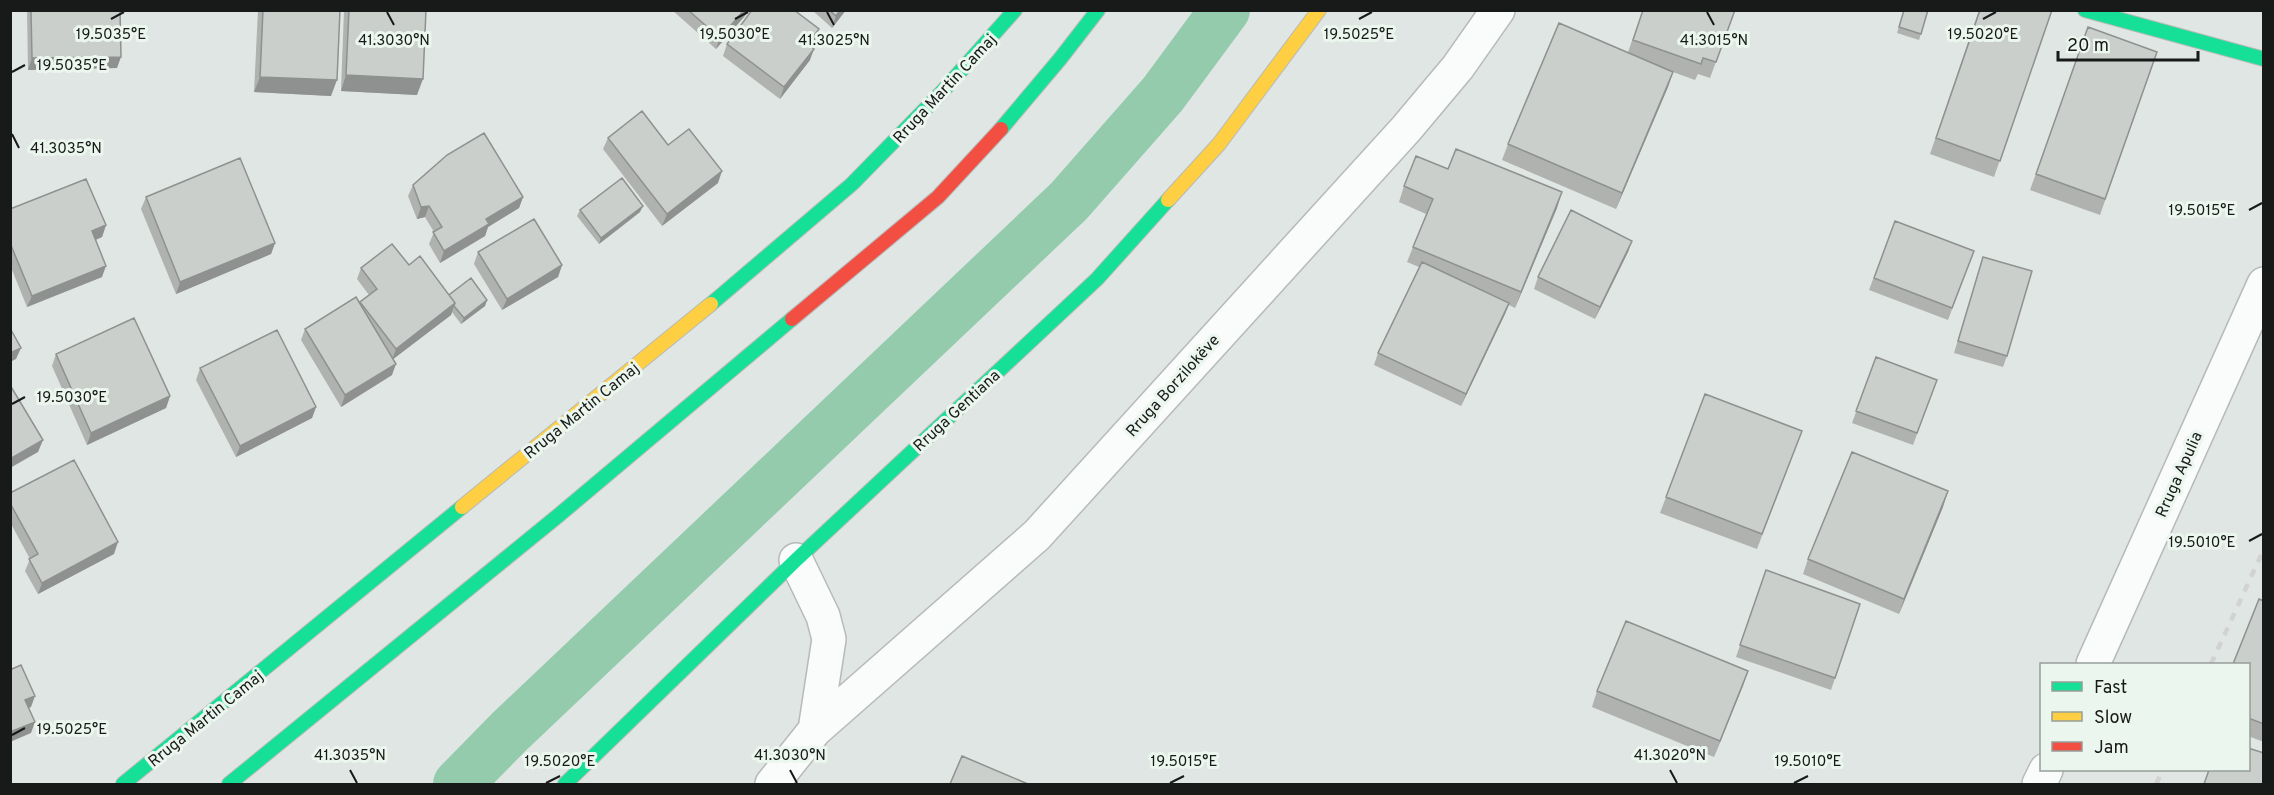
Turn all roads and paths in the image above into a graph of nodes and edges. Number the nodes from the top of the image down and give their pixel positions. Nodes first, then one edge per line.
1 (1015, 10) edge
2 (1098, 10) edge
3 (1319, 10) edge
4 (1498, 10) edge
5 (2085, 10) edge
6 (2264, 59) edge
7 (2264, 284) edge
8 (795, 560) junction
9 (2093, 663) edge
10 (815, 730) junction
11 (123, 784) edge
12 (228, 784) edge
13 (565, 784) edge
14 (772, 784) edge

1 - 11 main road, Rruga Martin Camaj
2 - 12 main road
3 - 8 main road, Rruga Gentiana
4 - 10 street, Rruga Borzilokëve
5 - 6 main road
7 - 9 street, Rruga Apulia
8 - 10 street, Rruga Borzilokëve
8 - 13 main road, Rruga Gentiana
10 - 14 street, Rruga Borzilokëve

